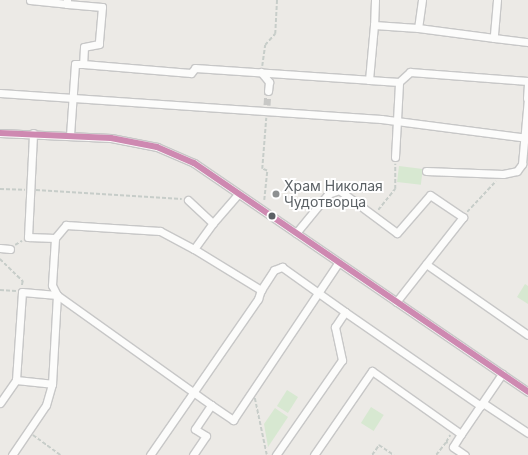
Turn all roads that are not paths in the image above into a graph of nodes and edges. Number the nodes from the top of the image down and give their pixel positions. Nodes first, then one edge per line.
1 (30, 0) edge
2 (375, 0) edge
3 (422, 0) edge
4 (497, 0) edge
5 (67, 2) edge
6 (102, 4) edge
7 (374, 25) junction
8 (418, 28) junction
9 (494, 38) junction
10 (528, 42) edge
11 (83, 64) junction
12 (261, 72) junction
13 (369, 80) junction
14 (399, 82) junction
15 (528, 82) edge
16 (268, 90) tunnel mouth
17 (0, 93) edge
18 (72, 97) junction
19 (527, 98) edge
20 (399, 122) junction
21 (0, 133) edge
22 (33, 134) junction
23 (70, 136) junction
24 (526, 138) edge
25 (395, 157) road end
26 (426, 171) dead end
27 (238, 194) junction
28 (188, 200) road end
29 (213, 223) junction
30 (296, 234) junction
31 (55, 238) junction
32 (0, 248) edge
33 (10, 249) road end
34 (194, 249) junction
35 (338, 263) junction
36 (426, 264) junction
37 (261, 290) junction
38 (318, 293) junction
39 (57, 295) junction
40 (396, 302) junction
41 (345, 312) junction
42 (528, 335) edge
43 (502, 374) junction
44 (16, 380) junction
45 (52, 384) junction
46 (528, 392) edge
47 (194, 393) junction
48 (0, 403) edge
49 (482, 404) junction
50 (211, 405) junction
51 (528, 433) edge
52 (461, 434) junction
53 (12, 455) edge
54 (150, 455) edge
55 (193, 455) edge
56 (276, 455) edge
57 (314, 455) edge
58 (465, 455) edge

1 - 5 street
2 - 7 street
3 - 8 street
4 - 9 street
5 - 6 street
6 - 11 street
7 - 8 street
7 - 13 street
8 - 9 street
9 - 10 street
11 - 12 street
11 - 18 street
12 - 13 street
12 - 16 street
13 - 14 street
14 - 15 street
14 - 20 street
15 - 19 street
17 - 18 street
18 - 20 street
18 - 23 street
19 - 24 street
20 - 24 street
20 - 25 street
21 - 22 street
22 - 23 street
22 - 31 street
23 - 27 street
24 - 26 street
27 - 29 street
27 - 30 street
28 - 29 street
29 - 34 street
30 - 35 street
30 - 36 street
31 - 34 street
31 - 39 street
32 - 33 street
34 - 37 street
35 - 38 street
35 - 40 street
36 - 40 street
36 - 42 street
37 - 38 street
37 - 47 street
38 - 41 street
38 - 50 street
39 - 44 street
39 - 45 street
39 - 47 street
40 - 43 street
41 - 49 street
41 - 56 street
43 - 46 street
43 - 49 street
44 - 45 street
44 - 48 street
45 - 53 street
47 - 50 street
47 - 54 street
49 - 51 street
49 - 52 street
50 - 55 street
52 - 57 street
52 - 58 street

